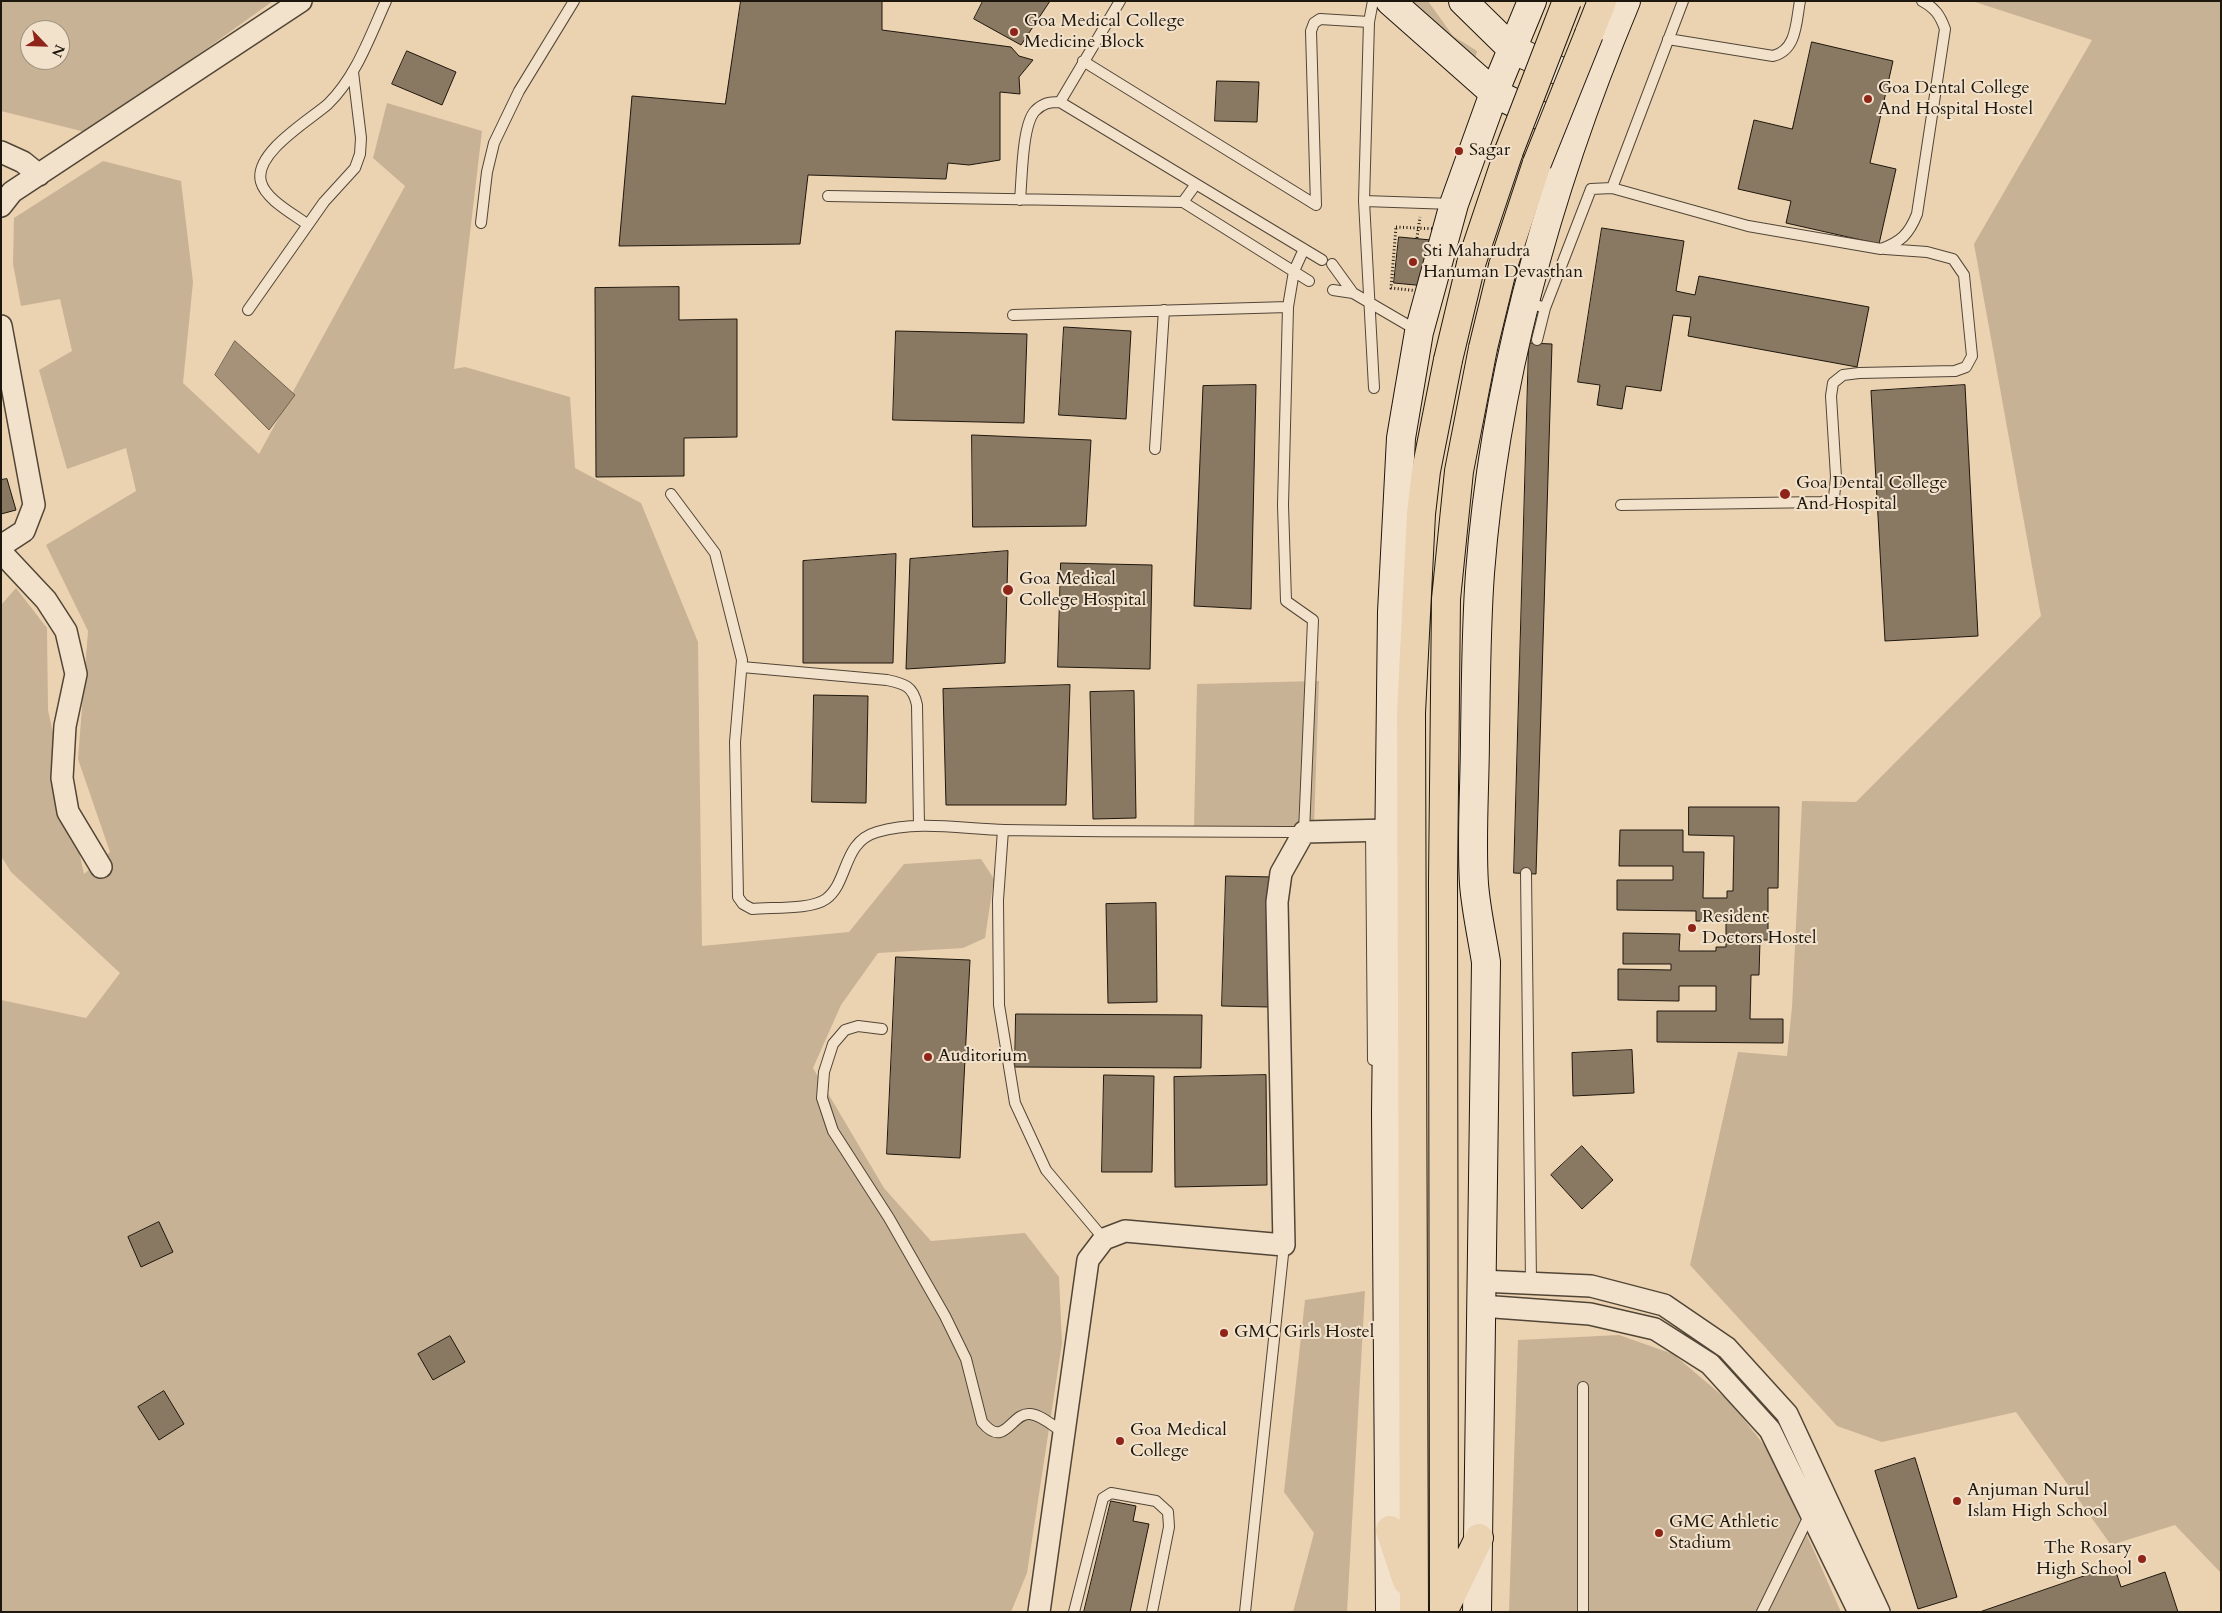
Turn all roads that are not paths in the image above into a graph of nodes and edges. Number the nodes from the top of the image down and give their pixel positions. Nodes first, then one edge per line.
1 (301, 1) edge
2 (386, 1) edge
3 (574, 1) edge
4 (1120, 1) edge
5 (1373, 1) edge
6 (1390, 1) edge
7 (1463, 1) edge
8 (1532, 1) edge
9 (1567, 1) edge
10 (1602, 1) edge
11 (1626, 1) edge
12 (1683, 1) edge
13 (1800, 1) edge
14 (1922, 1) edge
15 (1369, 22) junction
16 (1668, 39) junction
17 (1512, 49) junction
18 (1083, 61) junction
19 (353, 72) junction
20 (1592, 86) junction
21 (1494, 93) junction
22 (1060, 102) junction
23 (1575, 132) junction
24 (1, 152) edge
25 (39, 175) junction
26 (1196, 184) junction
27 (1612, 188) junction
28 (828, 196) dead end
29 (1020, 200) junction
30 (1364, 201) junction
31 (1182, 202) junction
32 (1454, 204) junction
33 (1, 206) edge
34 (481, 223) dead end
35 (308, 225) junction
36 (1304, 249) junction
37 (1882, 249) junction
38 (1322, 260) dead end
39 (1332, 264) dead end
40 (1294, 271) junction
41 (1309, 281) dead end
42 (1333, 290) dead end
43 (1353, 293) junction
44 (1368, 301) junction
45 (1535, 306) junction
46 (1288, 307) junction
47 (248, 310) dead end
48 (1164, 310) junction
49 (1013, 315) dead end
50 (1, 326) edge
51 (1419, 332) junction
52 (1538, 340) dead end
53 (1374, 388) dead end
54 (1155, 449) dead end
55 (671, 494) dead end
56 (1622, 505) dead end
57 (1, 546) edge
58 (1, 552) edge
59 (742, 667) junction
60 (919, 826) junction
61 (1377, 828) junction
62 (1003, 830) junction
63 (1304, 832) junction
64 (101, 868) dead end
65 (1526, 874) dead end
66 (882, 1029) dead end
67 (1373, 1070) dead end
68 (1374, 1128) dead end
69 (1387, 1164) junction
70 (1104, 1239) junction
71 (1284, 1245) junction
72 (1531, 1282) junction
73 (1481, 1294) junction
74 (1583, 1387) dead end
75 (1064, 1434) junction
76 (1821, 1491) junction
77 (1811, 1511) junction
78 (1390, 1530) joint
79 (1480, 1538) junction
80 (1406, 1610) edge
81 (1444, 1611) edge
82 (1040, 1612) edge
83 (1074, 1612) edge
84 (1152, 1612) edge
85 (1245, 1612) edge
86 (1477, 1612) edge
87 (1583, 1612) edge
88 (1762, 1612) edge
89 (1859, 1612) edge
90 (1879, 1612) edge

1 - 25 street
2 - 19 lane
3 - 34 lane
4 - 18 lane
5 - 15 lane
6 - 21 street
7 - 17 street
8 - 17 street
9 - 80 highway, bridge
10 - 81 highway, bridge
11 - 20 street
12 - 16 lane
13 - 16 lane
14 - 37 lane
15 - 18 lane
15 - 30 lane
16 - 27 lane
17 - 20 street
17 - 21 street
18 - 22 lane
19 - 35 lane
19 - 35 lane
20 - 23 street
21 - 23 street
21 - 32 street
22 - 26 lane
22 - 29 lane
23 - 45 street
24 - 25 street
25 - 33 street
26 - 31 lane
26 - 36 lane
27 - 37 lane
27 - 45 lane
28 - 29 lane
29 - 31 lane
30 - 32 lane
30 - 44 lane
31 - 40 lane
32 - 51 street
35 - 47 lane
36 - 38 lane
36 - 40 lane
37 - 56 lane
39 - 43 lane
40 - 41 lane
40 - 46 lane
42 - 43 lane
43 - 44 lane
44 - 51 lane
44 - 53 lane
45 - 52 lane
45 - 73 street
46 - 48 lane
46 - 63 lane
48 - 49 lane
48 - 54 lane
50 - 57 street
51 - 61 street
55 - 59 lane
58 - 64 street
59 - 60 lane
59 - 60 lane
60 - 62 lane
61 - 63 street
61 - 67 lane
61 - 69 street
62 - 63 lane
62 - 70 lane
63 - 71 street
65 - 72 lane
66 - 75 lane
68 - 69 lane
69 - 78 street
70 - 71 street
70 - 75 street
71 - 85 lane
72 - 73 street
72 - 76 street
73 - 77 street
73 - 79 street
74 - 87 lane
75 - 82 street
76 - 77 lane
76 - 90 street
77 - 88 lane
77 - 89 street
78 - 80 highway
79 - 81 highway
79 - 86 street
83 - 84 lane

